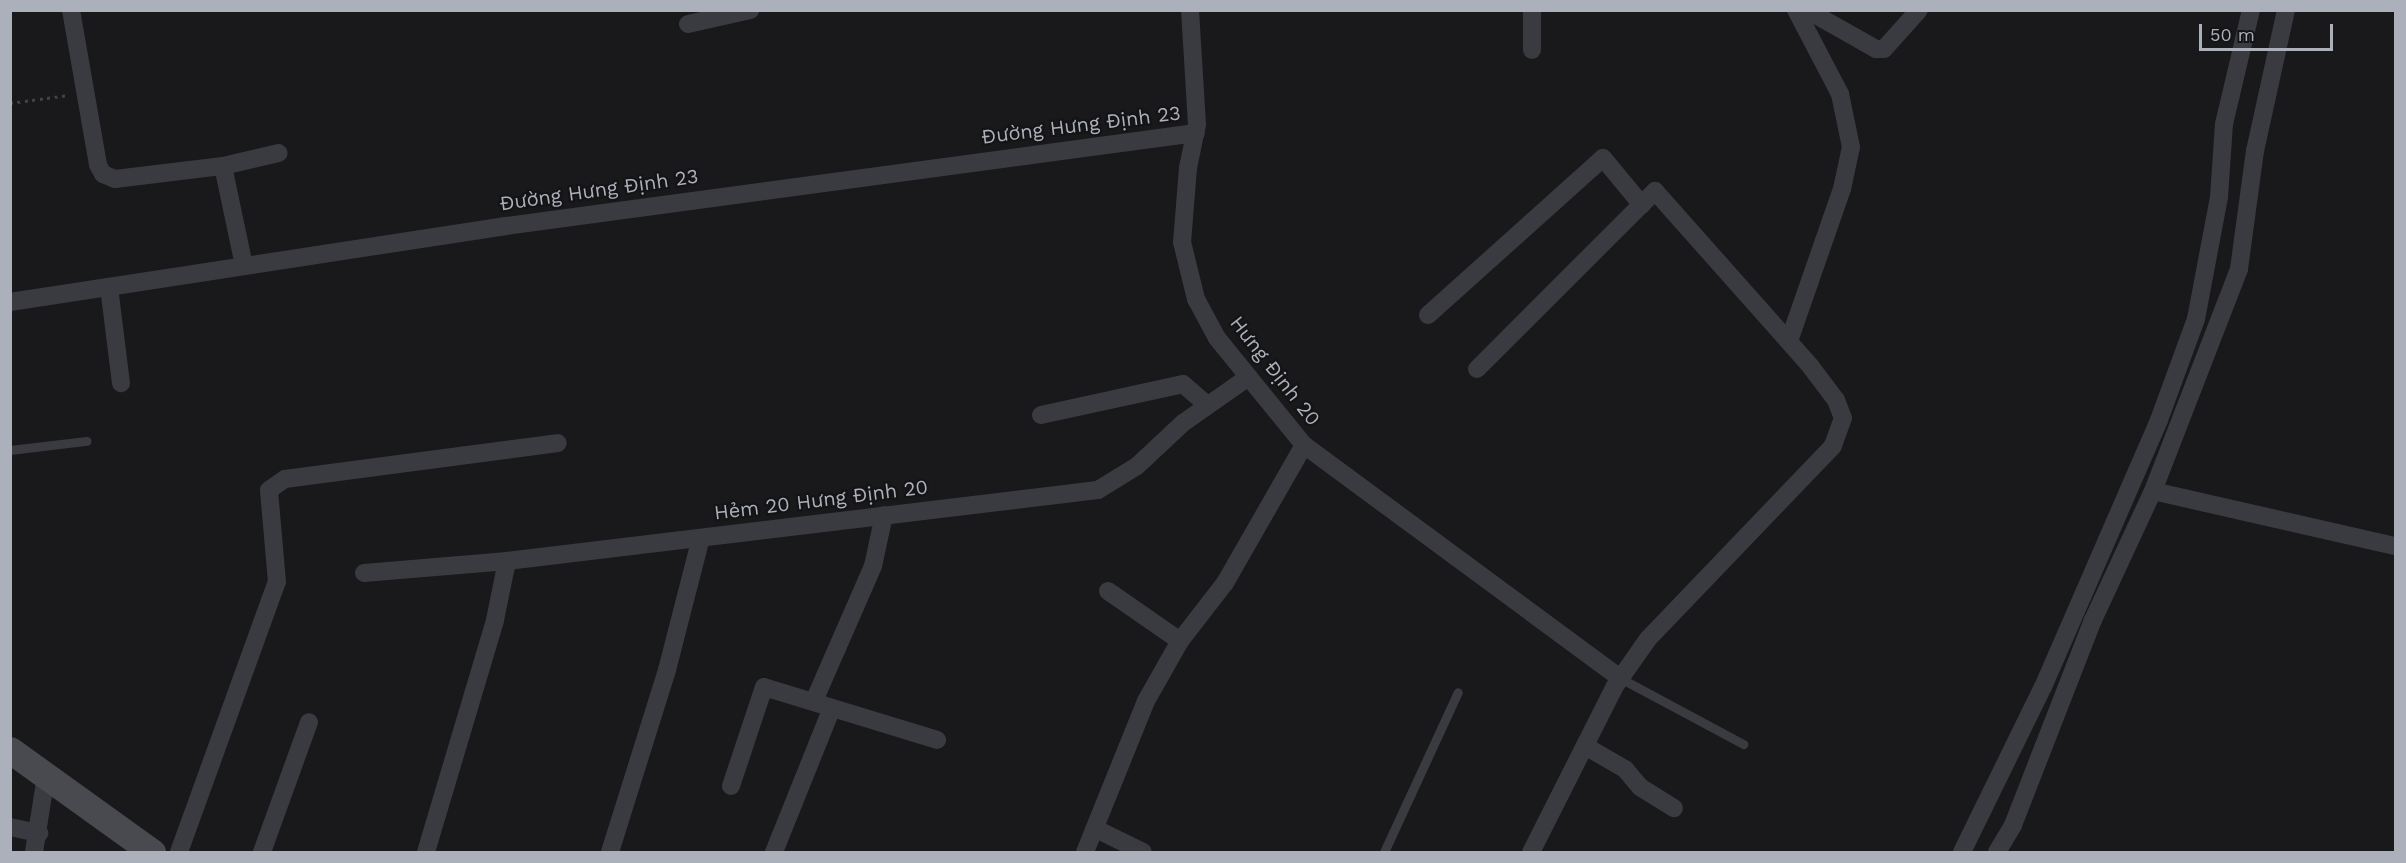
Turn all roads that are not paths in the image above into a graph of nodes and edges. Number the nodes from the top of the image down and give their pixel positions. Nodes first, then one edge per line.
1 (71, 10) edge
2 (750, 10) edge
3 (1190, 10) edge
4 (1532, 10) edge
5 (1796, 10) edge
6 (1807, 10) edge
7 (1919, 10) edge
8 (2251, 10) edge
9 (2286, 10) edge
10 (688, 24) dead end
11 (1532, 50) dead end
12 (1196, 133) junction
13 (279, 153) dead end
14 (223, 166) junction
15 (1642, 205) junction
16 (244, 266) junction
17 (109, 287) junction
18 (10, 302) edge
19 (1428, 315) dead end
20 (1789, 341) junction
21 (1477, 369) dead end
22 (1247, 378) junction
23 (122, 383) dead end
24 (1207, 405) junction
25 (1041, 415) dead end
26 (86, 441) dead end
27 (558, 443) dead end
28 (1304, 445) junction
29 (10, 450) edge
30 (2153, 491) junction
31 (884, 515) junction
32 (701, 538) junction
33 (2396, 546) edge
34 (507, 561) junction
35 (364, 573) dead end
36 (1108, 591) dead end
37 (1180, 641) junction
38 (1620, 678) junction
39 (1458, 692) dead end
40 (814, 701) junction
41 (832, 708) junction
42 (309, 722) dead end
43 (937, 740) dead end
44 (1743, 744) dead end
45 (1584, 746) junction
46 (10, 750) edge
47 (46, 776) junction
48 (732, 786) dead end
49 (1674, 808) dead end
50 (10, 827) edge
51 (1096, 829) junction
52 (39, 833) junction
53 (34, 852) edge
54 (152, 852) edge
55 (179, 852) edge
56 (262, 852) edge
57 (426, 852) edge
58 (610, 852) edge
59 (774, 852) edge
60 (1085, 852) edge
61 (1143, 852) edge
62 (1384, 852) edge
63 (1531, 852) edge
64 (1962, 852) edge
65 (1997, 852) edge

1 - 14 street
2 - 10 street
3 - 12 street, Hưng Định 20
4 - 11 street
5 - 20 street
6 - 7 street
8 - 64 street
9 - 30 street
12 - 16 street, Đường Hưng Định 23
12 - 22 street, Hưng Định 20
13 - 14 street
14 - 16 street
15 - 19 street
15 - 20 street
15 - 21 street
16 - 17 street, Đường Hưng Định 23
17 - 18 street, Đường Hưng Định 23
17 - 23 street
20 - 38 street
22 - 24 street, Hẻm 20 Hưng Định 20
22 - 28 street, Hưng Định 20
24 - 25 street
24 - 31 street, Hẻm 20 Hưng Định 20
26 - 29 lane
27 - 55 street
28 - 37 street
28 - 38 street, Hưng Định 20
30 - 33 street
30 - 65 street
31 - 32 street, Hẻm 20 Hưng Định 20
31 - 40 street
32 - 34 street, Hẻm 20 Hưng Định 20
32 - 58 street
34 - 35 street, Hẻm 20 Hưng Định 20
34 - 57 street
36 - 37 street
37 - 51 street
38 - 44 lane
38 - 45 street
39 - 62 lane
40 - 41 street
40 - 48 street
41 - 43 street
41 - 59 street
42 - 56 street
45 - 49 street
45 - 63 street
46 - 47 street
47 - 52 street
47 - 54 street
50 - 52 street
51 - 60 street
51 - 61 street
52 - 53 street

